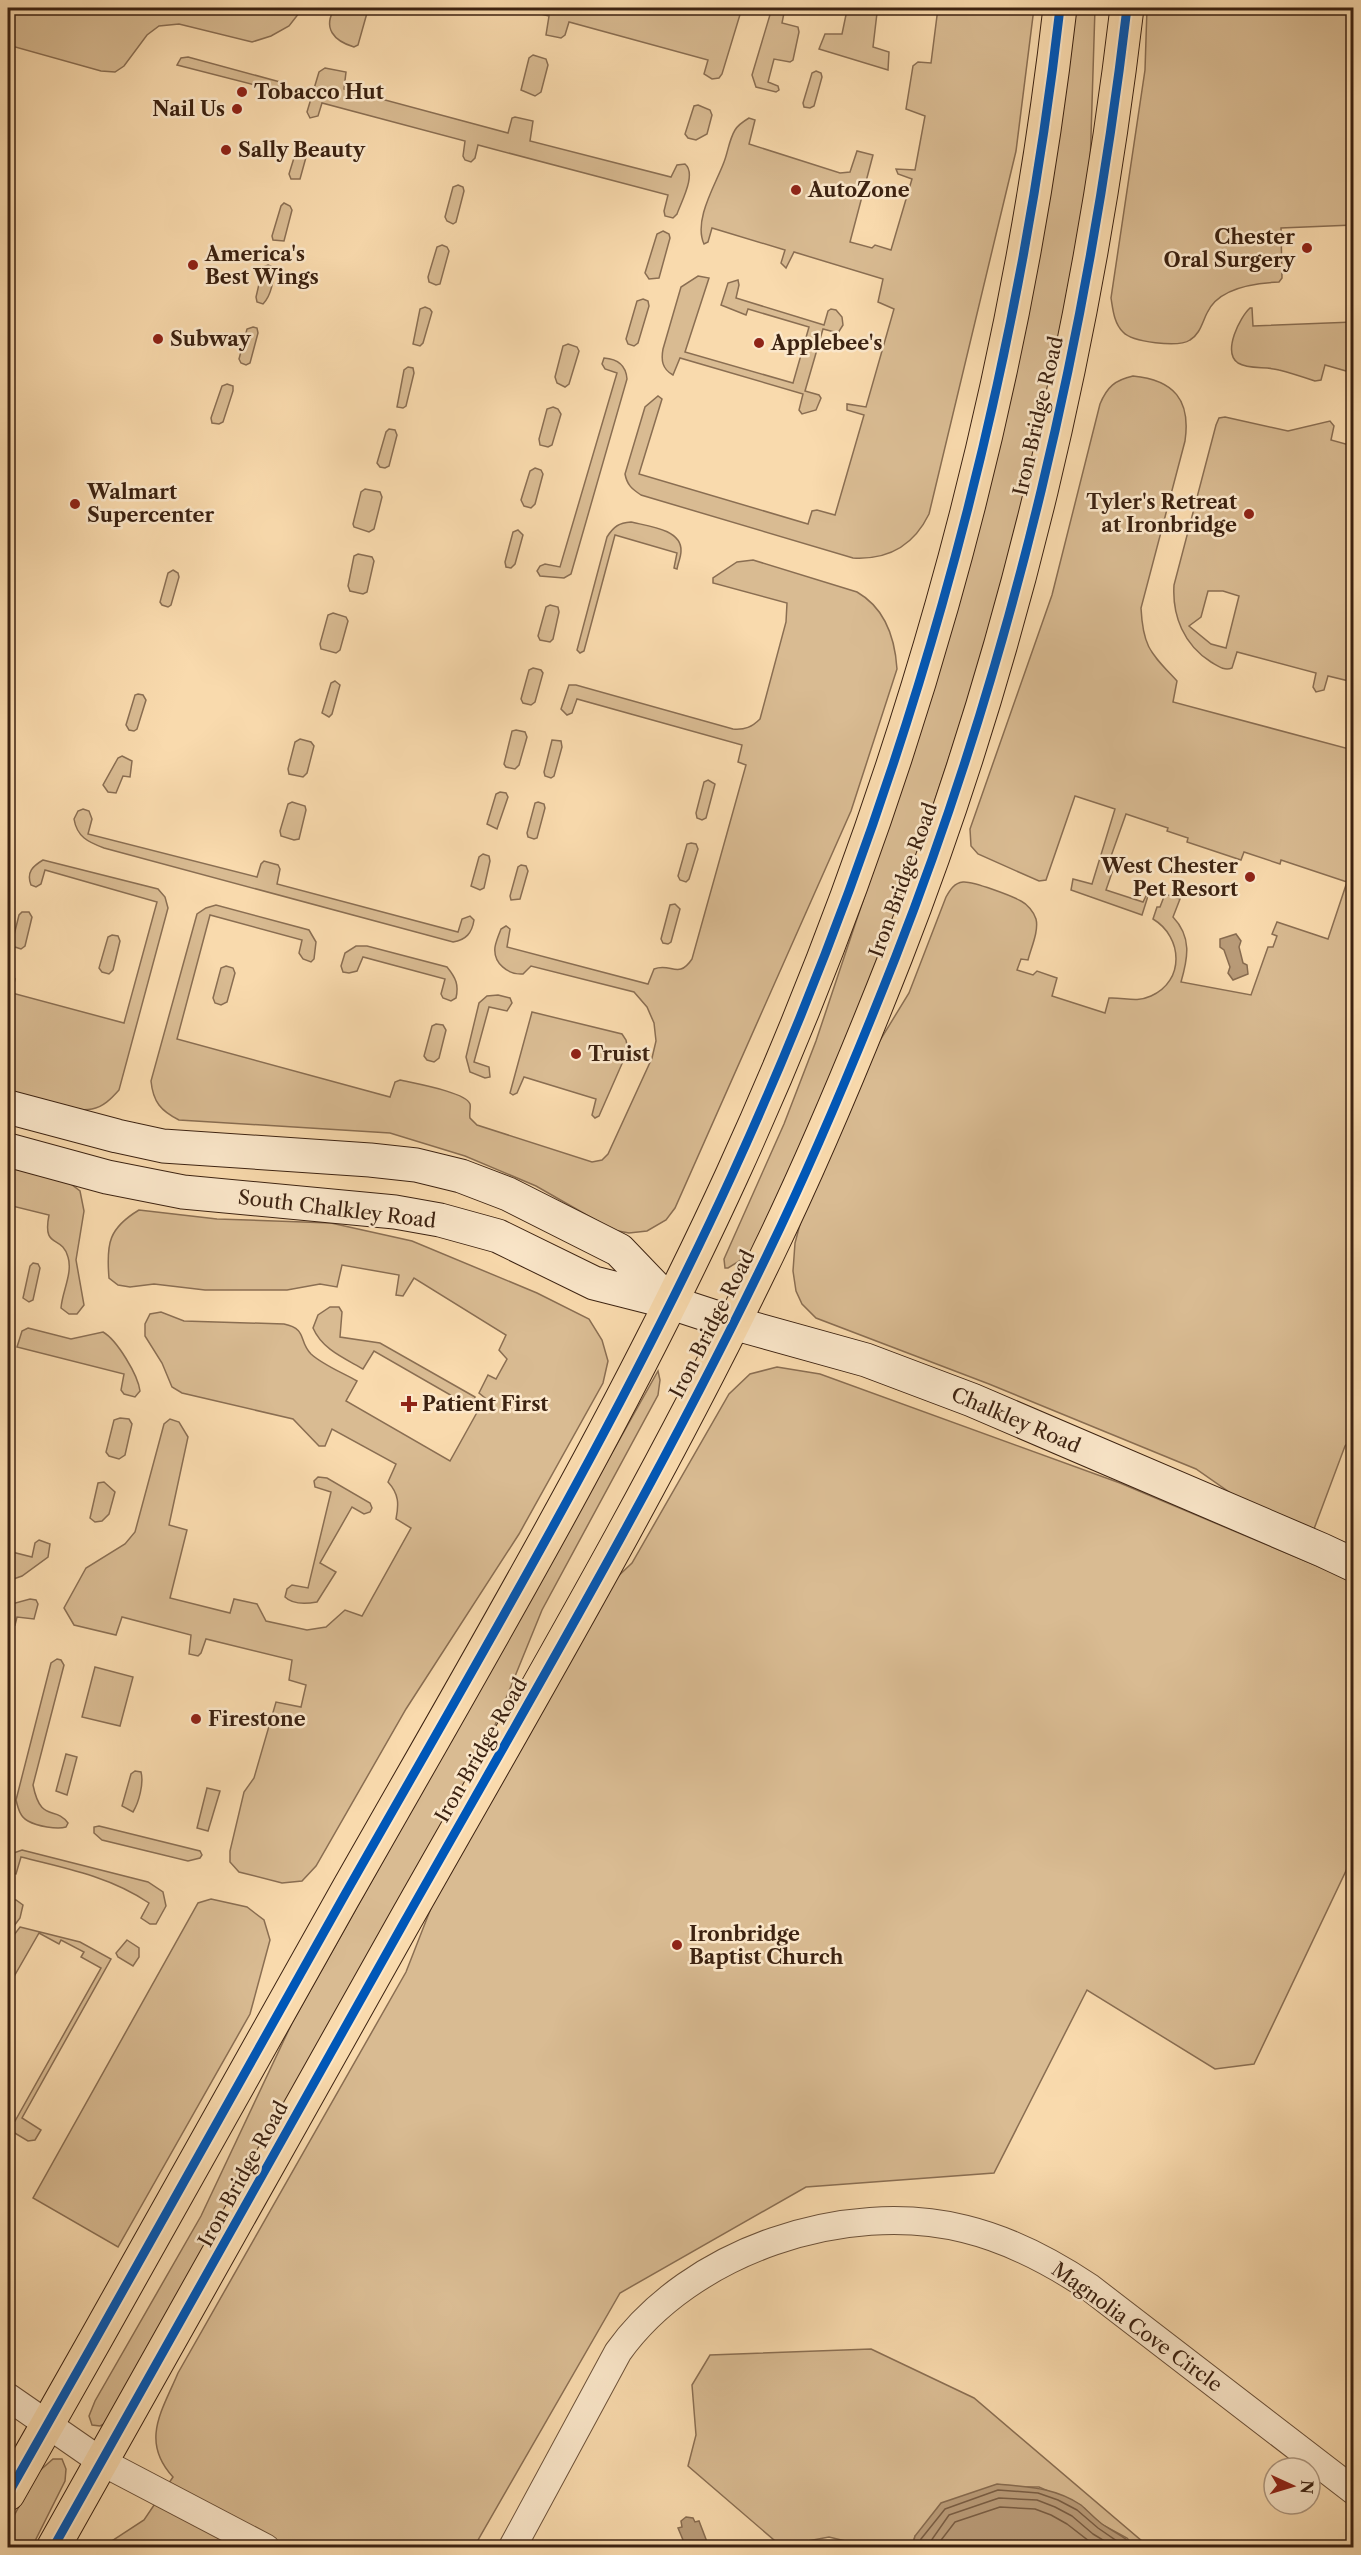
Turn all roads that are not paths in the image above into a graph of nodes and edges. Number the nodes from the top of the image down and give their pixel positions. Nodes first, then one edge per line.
1 (1060, 8) edge
2 (1127, 8) edge
3 (8, 1107) edge
4 (8, 1150) edge
5 (669, 1302) junction
6 (733, 1323) junction
7 (1353, 1565) edge
8 (8, 2397) edge
9 (48, 2423) junction
10 (102, 2463) junction
11 (1353, 2491) edge
12 (8, 2494) edge
13 (53, 2547) edge
14 (266, 2547) edge
15 (512, 2547) edge

1 - 5 main road
2 - 6 main road, Iron Bridge Road
3 - 5 street
4 - 5 street, South Chalkley Road
5 - 6 street, Chalkley Road
5 - 9 main road
6 - 7 street, Chalkley Road
6 - 10 main road, Iron Bridge Road
8 - 9 street
9 - 10 street
9 - 12 main road
10 - 13 main road, Iron Bridge Road
10 - 14 street
11 - 15 street, Magnolia Cove Circle

